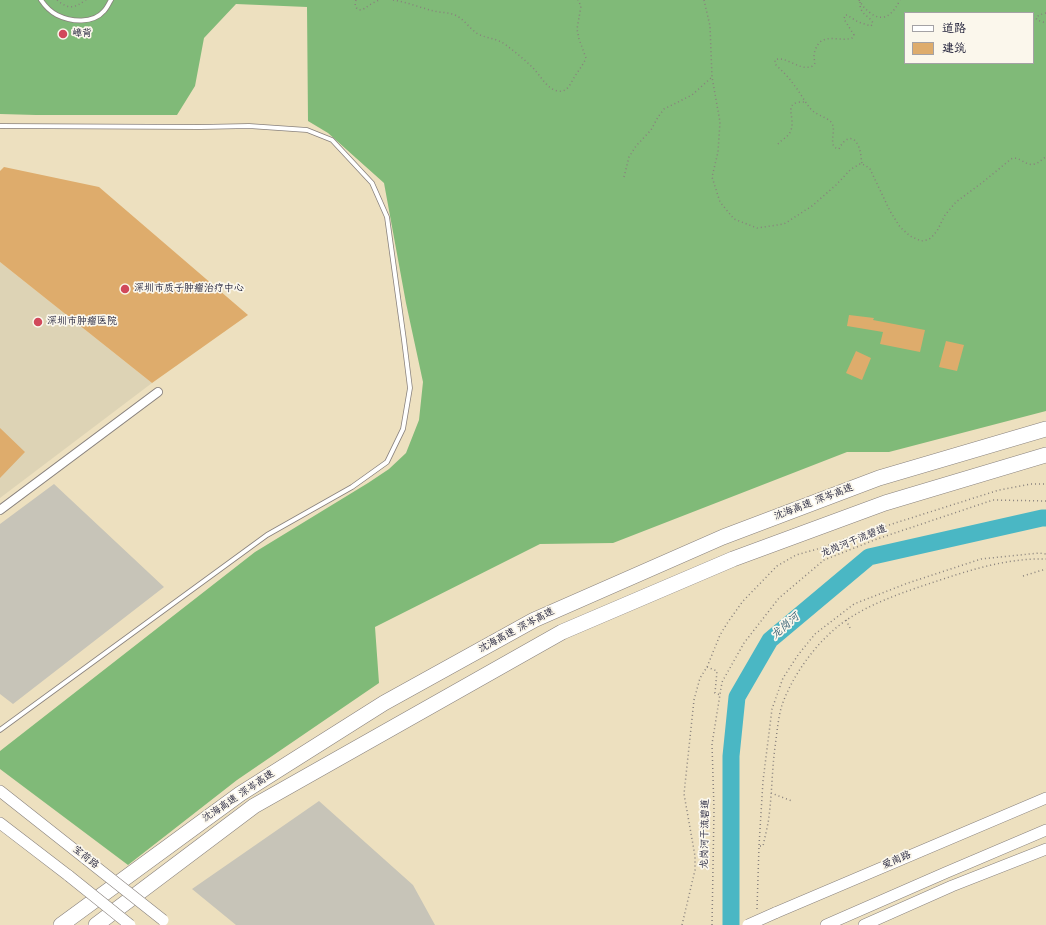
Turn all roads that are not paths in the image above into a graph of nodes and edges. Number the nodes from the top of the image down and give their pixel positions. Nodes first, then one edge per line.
1 (41, 0) edge
2 (111, 0) edge
3 (0, 126) edge
4 (158, 392) dead end
5 (1046, 430) edge
6 (1046, 455) edge
7 (0, 510) edge
8 (0, 730) edge
9 (0, 791) edge
10 (1046, 798) edge
11 (0, 823) edge
12 (1046, 830) edge
13 (1046, 849) edge
14 (926, 881) junction
15 (966, 881) junction
16 (166, 923) edge
17 (61, 925) edge
18 (96, 925) edge
19 (130, 925) edge
20 (748, 925) edge
21 (826, 925) edge
22 (864, 925) edge

1 - 2 lane
3 - 8 lane
4 - 7 street
5 - 17 highway, 沈海高速 深岑高速
6 - 18 highway, 沈海高速 深岑高速
9 - 16 main road, 宝荷路, bridge
10 - 20 main road, 爱南路, bridge
11 - 19 main road, bridge
12 - 14 main road
13 - 15 main road
14 - 15 main road
14 - 21 main road
15 - 22 main road

